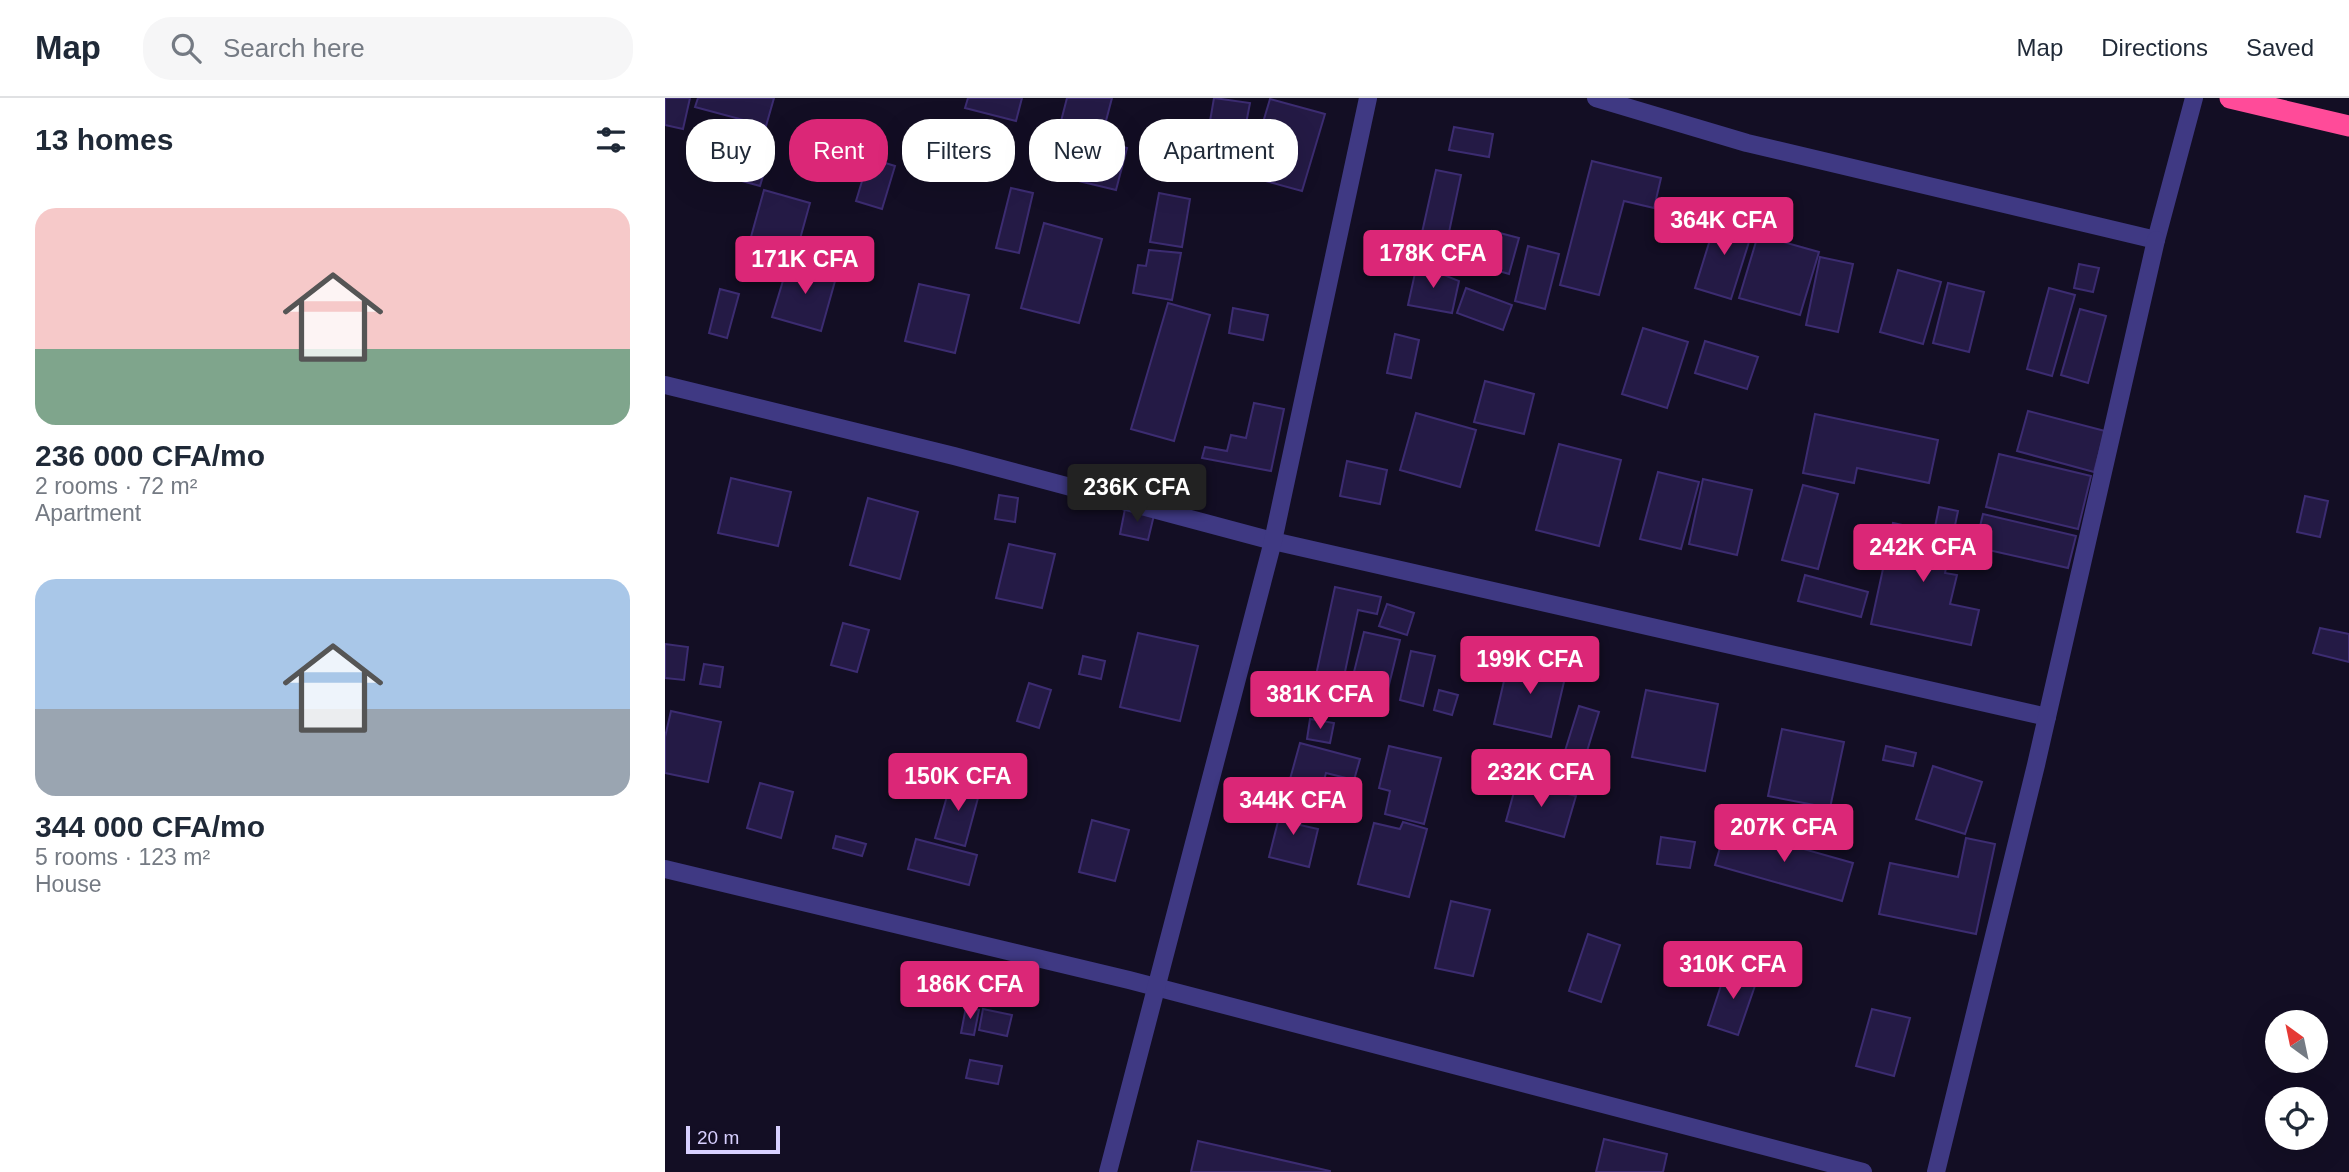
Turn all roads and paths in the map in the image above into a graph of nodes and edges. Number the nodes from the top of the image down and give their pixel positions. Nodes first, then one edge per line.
1 (1368, 98) edge
2 (1596, 98) edge
3 (2194, 98) edge
4 (2230, 98) edge
5 (2349, 126) edge
6 (2156, 240) junction
7 (665, 386) edge
8 (1273, 541) junction
9 (2047, 717) junction
10 (665, 869) edge
11 (1154, 987) junction
12 (1108, 1172) edge
13 (1863, 1172) edge
14 (1936, 1172) edge

1 - 8 street
2 - 6 street
3 - 6 street
4 - 5 highway
6 - 9 street
7 - 8 street
8 - 9 street
8 - 11 street
9 - 14 street
10 - 11 street
11 - 12 street
11 - 13 street

